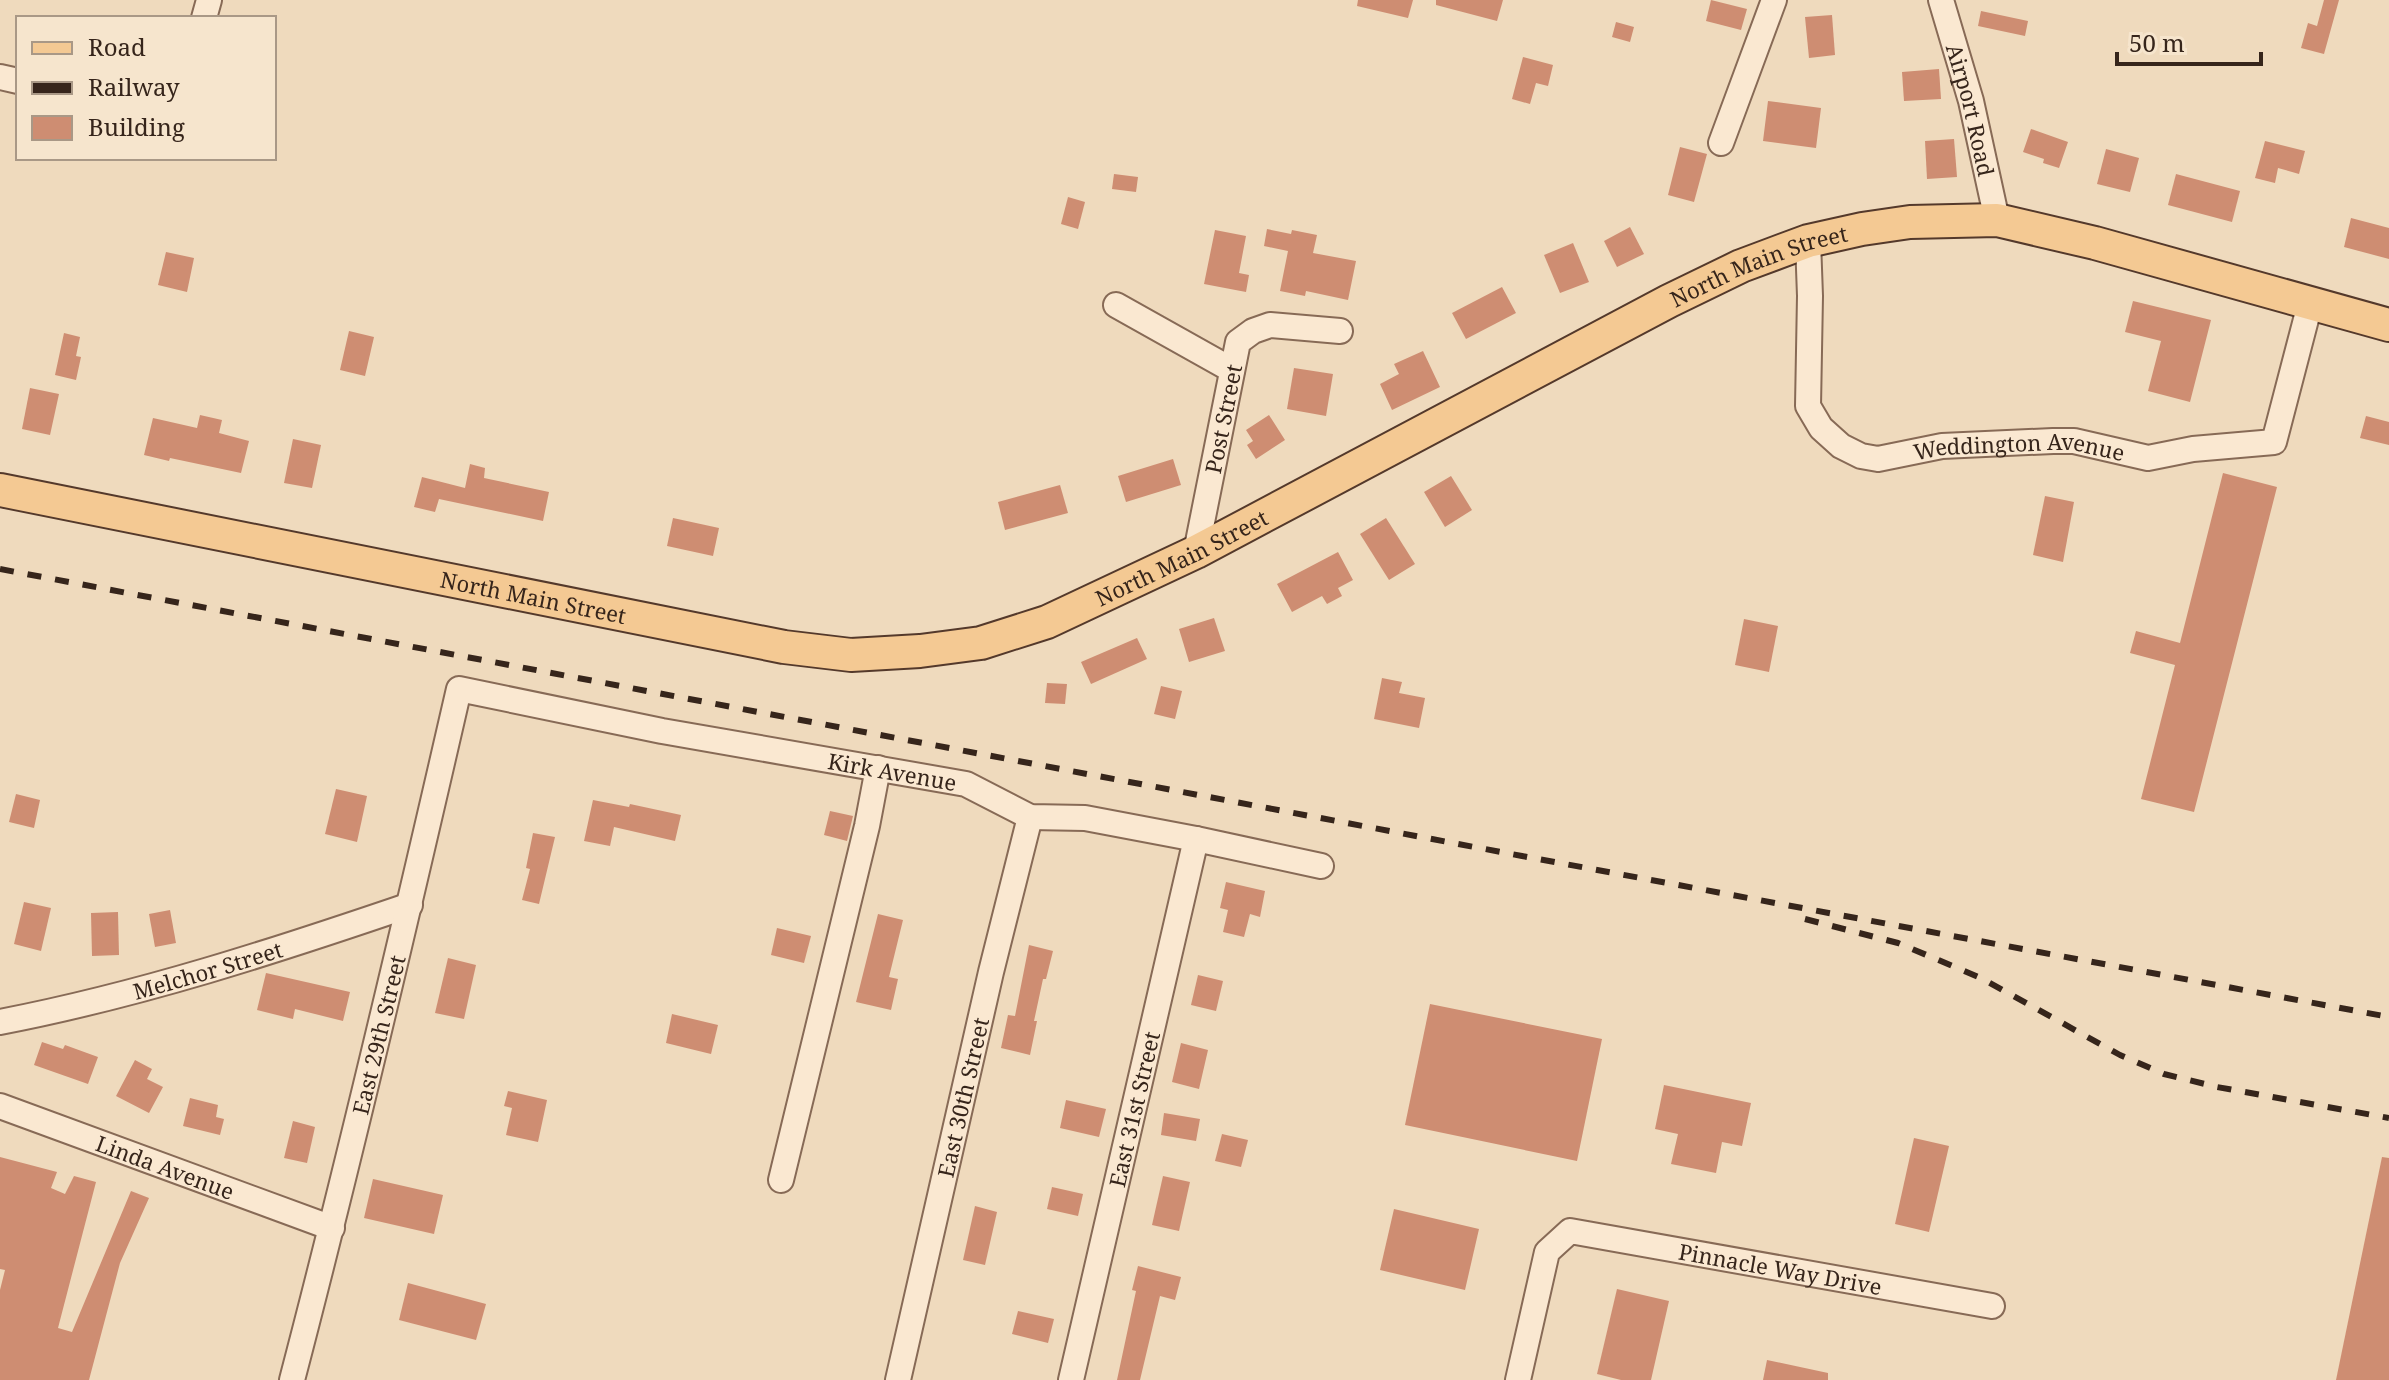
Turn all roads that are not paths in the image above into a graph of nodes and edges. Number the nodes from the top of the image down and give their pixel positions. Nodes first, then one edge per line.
1 (1774, 0) edge
2 (1941, 0) edge
3 (1721, 143) dead end
4 (1997, 220) junction
5 (1808, 241) junction
6 (2310, 304) junction
7 (1116, 305) dead end
8 (2389, 325) edge
9 (1340, 331) dead end
10 (1232, 370) junction
11 (0, 490) edge
12 (1196, 552) junction
13 (459, 689) joint
14 (878, 768) junction
15 (1030, 817) junction
16 (1196, 839) junction
17 (1321, 866) dead end
18 (410, 905) junction
19 (0, 1022) edge
20 (0, 1106) edge
21 (781, 1180) dead end
22 (332, 1228) junction
23 (1992, 1306) dead end
24 (292, 1380) edge
25 (898, 1380) edge
26 (1071, 1380) edge
27 (1518, 1380) edge

1 - 3 street
2 - 4 street, Airport Road
4 - 5 main road, North Main Street
4 - 6 main road, North Main Street
5 - 6 street, Weddington Avenue
5 - 12 main road, North Main Street
6 - 8 main road, North Main Street
7 - 10 street
9 - 10 street, Post Street
10 - 12 street, Post Street
11 - 12 main road, North Main Street
13 - 14 street, Kirk Avenue
13 - 18 street, East 29th Street
14 - 15 street, Kirk Avenue
14 - 21 street
15 - 16 street, Kirk Avenue
15 - 25 street, East 30th Street
16 - 17 street, Kirk Avenue
16 - 26 street, East 31st Street
18 - 19 street, Melchor Street
18 - 22 street, East 29th Street
20 - 22 street, Linda Avenue
22 - 24 street, East 29th Street
23 - 27 street, Pinnacle Way Drive

